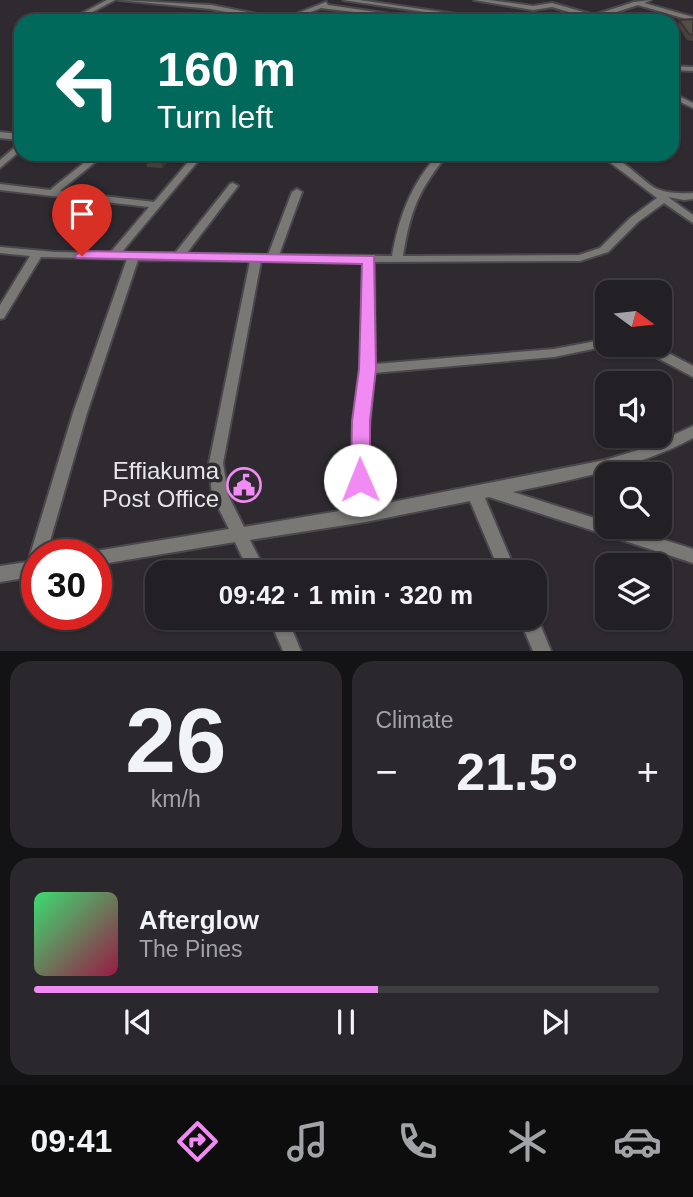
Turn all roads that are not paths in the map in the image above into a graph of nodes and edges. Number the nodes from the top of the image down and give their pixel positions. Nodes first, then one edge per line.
1 (113, 0) edge
2 (122, 0) edge
3 (312, 0) edge
4 (344, 0) edge
5 (418, 0) edge
6 (477, 0) edge
7 (625, 0) edge
8 (648, 0) edge
9 (163, 1) edge
10 (552, 2) edge
11 (329, 3) junction
12 (637, 3) junction
13 (320, 6) junction
14 (412, 9) junction
15 (84, 14) edge
16 (248, 14) edge
17 (301, 14) edge
18 (387, 14) dead end
19 (451, 14) edge
20 (586, 14) edge
21 (603, 14) edge
22 (676, 14) edge
23 (14, 152) edge
24 (92, 161) edge
25 (194, 161) edge
26 (438, 161) edge
27 (612, 161) edge
28 (0, 165) edge
29 (233, 186) dead end
30 (0, 187) edge
31 (653, 191) junction
32 (297, 192) dead end
33 (52, 193) junction
34 (693, 196) edge
35 (664, 198) junction
36 (155, 205) junction
37 (693, 220) edge
38 (0, 250) edge
39 (37, 254) junction
40 (113, 256) junction
41 (134, 256) junction
42 (179, 256) junction
43 (256, 257) junction
44 (273, 257) junction
45 (369, 259) junction
46 (397, 260) junction
47 (0, 315) edge
48 (595, 345) edge
49 (665, 357) edge
50 (368, 369) junction
51 (693, 372) edge
52 (693, 431) edge
53 (482, 492) junction
54 (365, 514) junction
55 (243, 536) junction
56 (44, 539) edge
57 (112, 556) edge
58 (693, 556) edge
59 (253, 560) edge
60 (505, 560) edge
61 (21, 568) edge
62 (0, 574) edge
63 (283, 630) edge
64 (533, 630) edge
65 (292, 651) edge
66 (542, 651) edge

1 - 15 street
2 - 9 street
3 - 11 street
4 - 11 street
4 - 14 street
5 - 14 street
6 - 10 street
7 - 12 street
8 - 12 street
9 - 16 street
10 - 20 street
11 - 13 street
12 - 21 street
12 - 22 street
13 - 17 street
13 - 18 street
14 - 19 street
23 - 28 street
24 - 33 street
25 - 36 street
26 - 46 street
27 - 31 street
29 - 42 street
30 - 33 street
31 - 34 street
31 - 35 street
32 - 44 street
33 - 36 street
35 - 37 street
35 - 46 street
36 - 40 street
38 - 39 street
39 - 40 street
39 - 47 street
40 - 41 street
41 - 42 street
41 - 56 street
42 - 43 street
43 - 44 street
43 - 55 street
44 - 45 street
45 - 46 street
45 - 50 street
48 - 50 street
49 - 51 street
50 - 54 street
52 - 53 street
53 - 54 street
53 - 58 street
53 - 60 street
54 - 55 street
55 - 57 street
55 - 59 street
61 - 62 street
63 - 65 street
64 - 66 street

